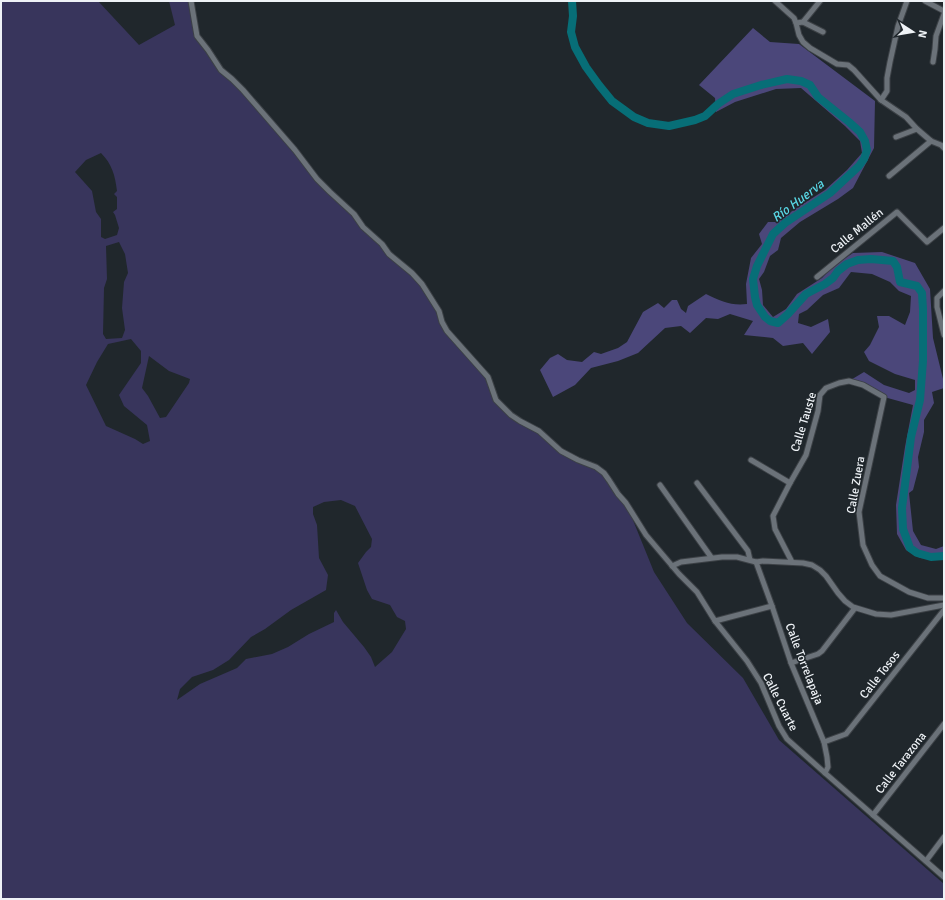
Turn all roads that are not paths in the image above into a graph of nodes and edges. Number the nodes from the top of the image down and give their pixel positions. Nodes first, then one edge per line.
1 (191, 1) edge
2 (775, 1) edge
3 (820, 1) edge
4 (907, 1) edge
5 (925, 1) edge
6 (944, 11) edge
7 (944, 14) edge
8 (803, 22) junction
9 (796, 23) junction
10 (823, 32) dead end
11 (932, 62) dead end
12 (881, 100) junction
13 (917, 129) junction
14 (896, 137) dead end
15 (931, 141) junction
16 (944, 148) edge
17 (889, 176) dead end
18 (944, 228) edge
19 (817, 277) dead end
20 (944, 291) edge
21 (944, 335) edge
22 (884, 397) joint
23 (751, 460) dead end
24 (697, 483) dead end
25 (790, 483) junction
26 (660, 485) dead end
27 (711, 558) junction
28 (750, 560) junction
29 (756, 562) junction
30 (792, 562) junction
31 (672, 566) junction
32 (944, 598) edge
33 (772, 606) junction
34 (942, 606) edge
35 (855, 608) junction
36 (944, 610) edge
37 (715, 621) junction
38 (791, 663) junction
39 (944, 724) edge
40 (824, 742) junction
41 (825, 773) junction
42 (873, 815) junction
43 (944, 837) edge
44 (926, 861) junction
45 (944, 877) edge

1 - 31 street, Calle Cuarte
2 - 9 street
3 - 8 street
4 - 12 street
5 - 6 street
7 - 11 street
8 - 9 street
8 - 10 street
9 - 12 street
12 - 13 street
13 - 14 street
13 - 15 street
15 - 16 street
15 - 17 street
18 - 19 street, Calle Mallén
20 - 21 street
22 - 25 street, Calle Tauste
22 - 32 street, Calle Zuera
23 - 25 street
24 - 28 street
25 - 30 street, Calle Tauste
26 - 27 street
27 - 28 street
27 - 31 street
28 - 29 street
29 - 30 street
29 - 33 street, Calle Torrelapaja
30 - 35 street
31 - 37 street, Calle Cuarte
33 - 37 street
33 - 38 street, Calle Torrelapaja
34 - 35 street
34 - 36 street
35 - 38 street
36 - 40 street, Calle Tosos
37 - 41 street, Calle Cuarte
38 - 40 street, Calle Torrelapaja
39 - 42 street, Calle Tarazona
40 - 41 street, Calle Torrelapaja
41 - 42 street, Calle Cuarte
42 - 44 street, Calle Cuarte
43 - 44 street
44 - 45 street, Calle Cuarte

